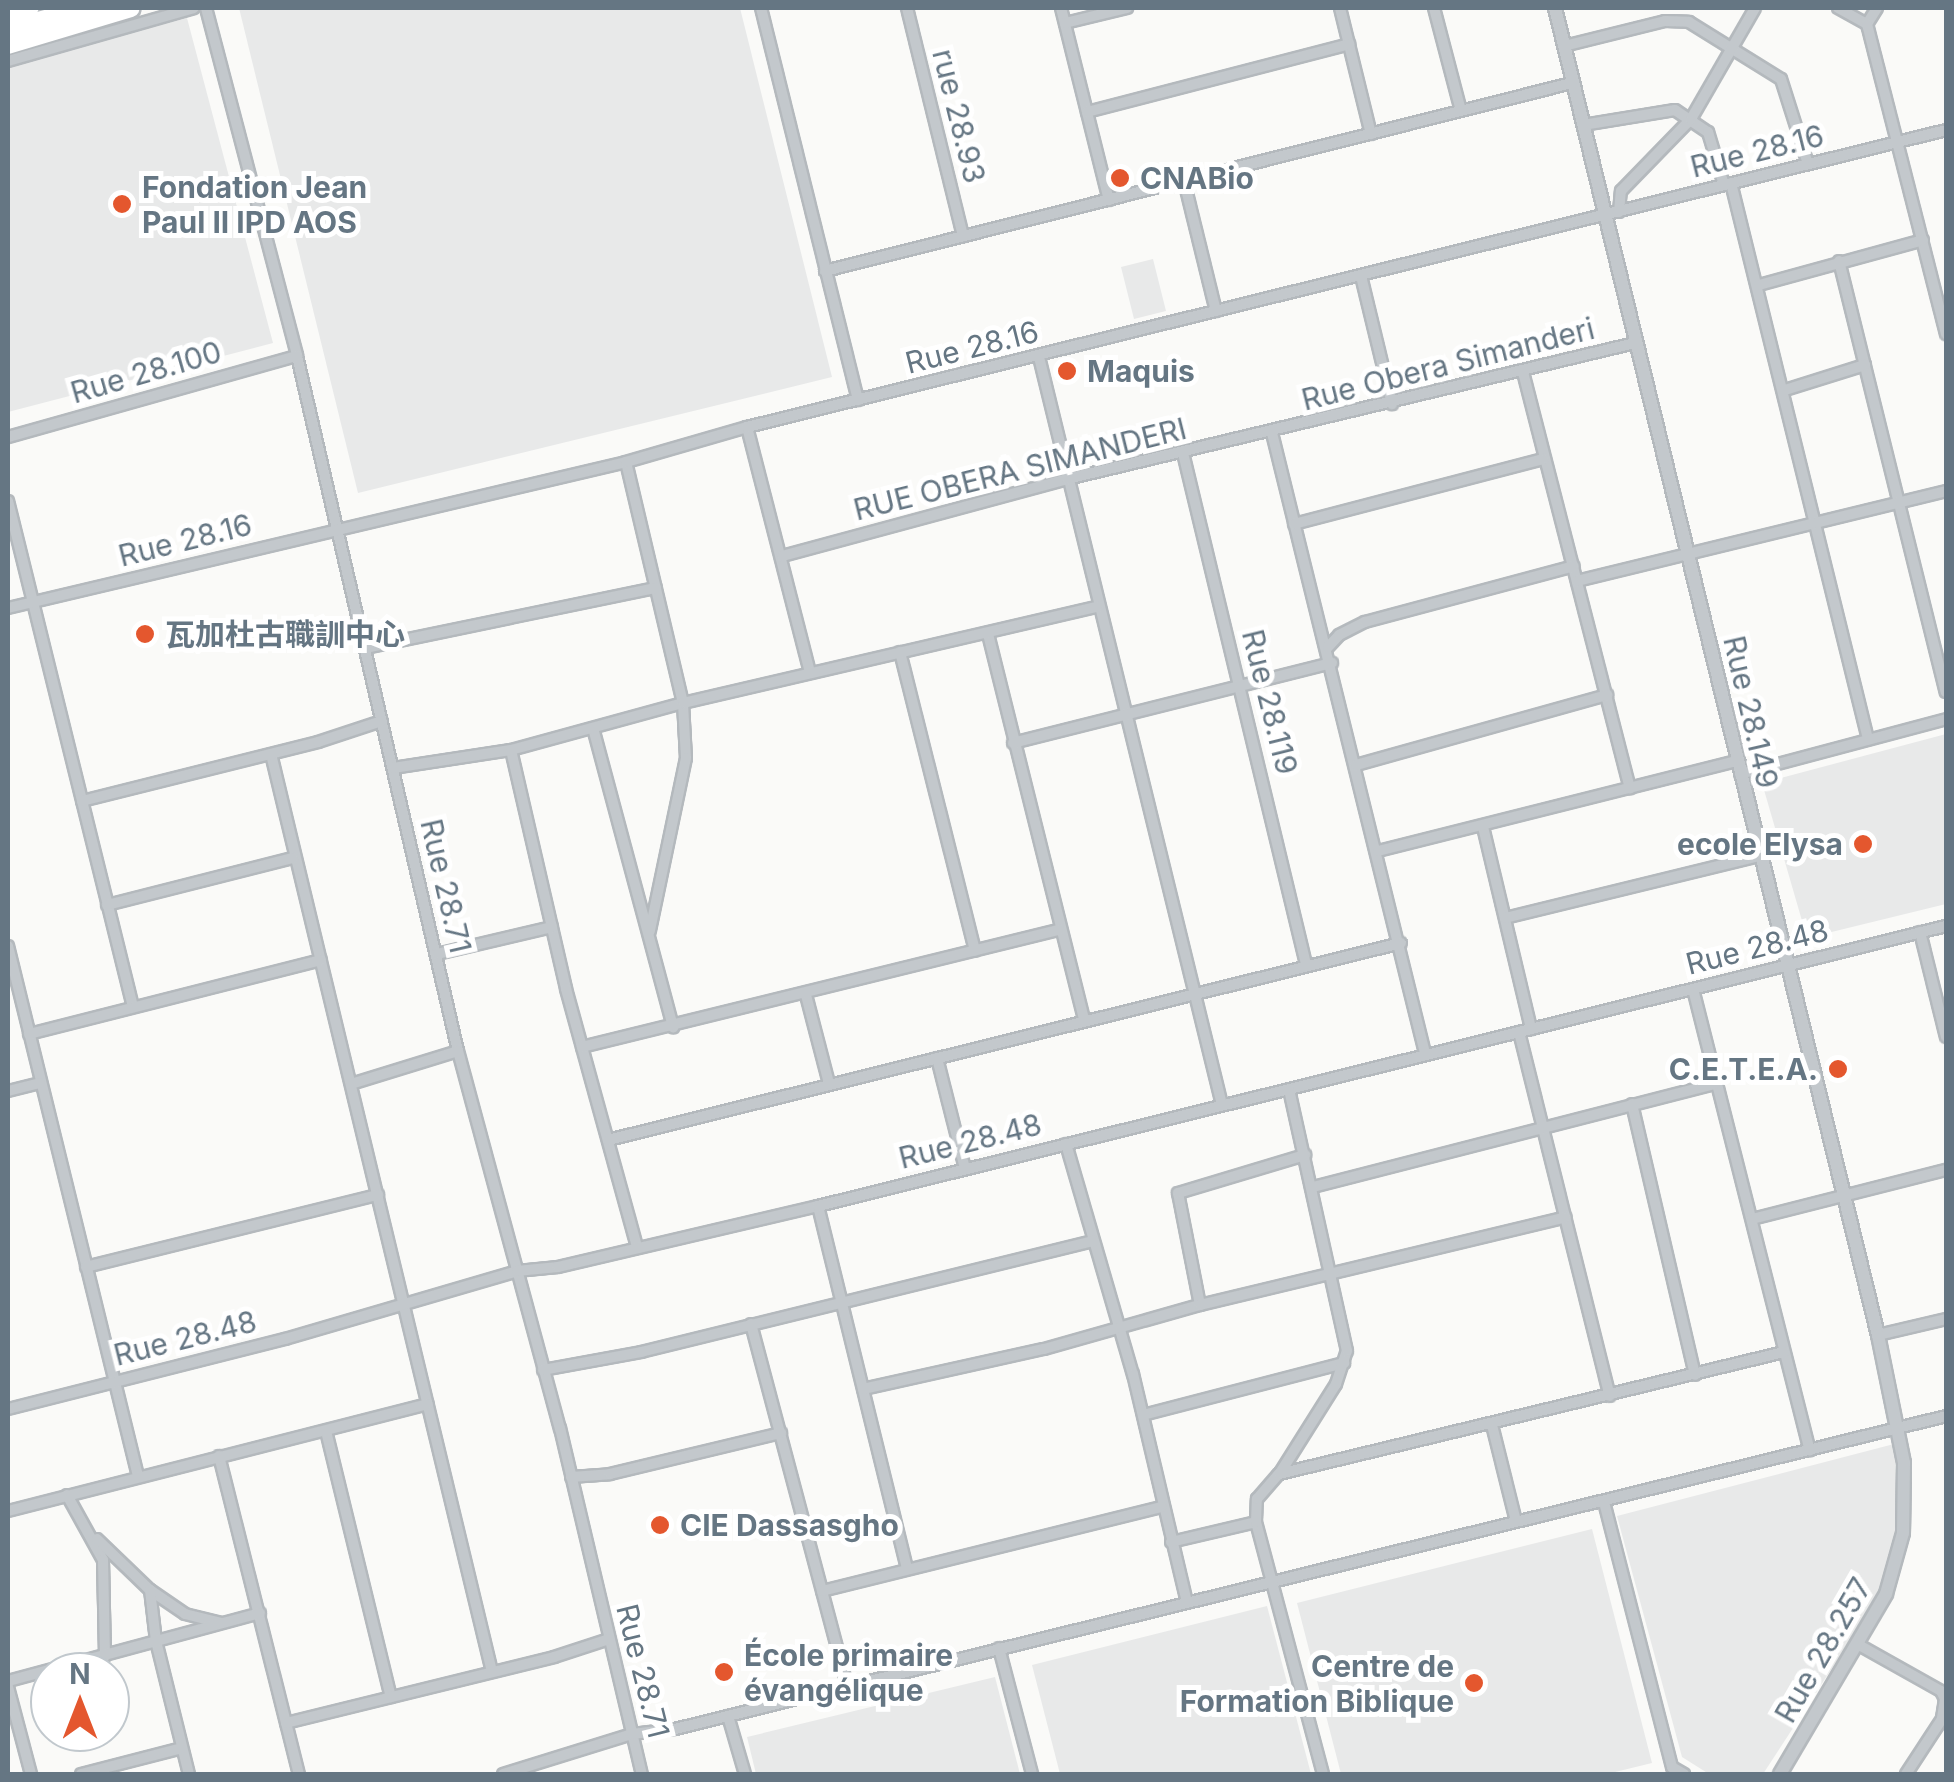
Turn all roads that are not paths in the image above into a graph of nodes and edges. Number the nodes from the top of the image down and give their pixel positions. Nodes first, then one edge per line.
1 (30, 8) edge
2 (87, 8) edge
3 (131, 8) edge
4 (194, 8) edge
5 (206, 8) edge
6 (760, 8) edge
7 (907, 8) edge
8 (1061, 8) edge
9 (1127, 8) edge
10 (1340, 8) edge
11 (1434, 8) edge
12 (1555, 8) edge
13 (1756, 8) edge
14 (1838, 8) edge
15 (1877, 8) edge
16 (8, 13) edge
17 (1065, 23) junction
18 (1867, 24) junction
19 (8, 29) edge
20 (1349, 44) junction
21 (8, 45) edge
22 (1564, 46) junction
23 (1734, 46) junction
24 (8, 61) edge
25 (1572, 83) junction
26 (1460, 111) junction
27 (1087, 112) junction
28 (1691, 118) junction
29 (1583, 125) junction
30 (1946, 130) edge
31 (1371, 134) junction
32 (1897, 142) junction
33 (1808, 164) junction
34 (1184, 181) junction
35 (1727, 184) junction
36 (1109, 200) junction
37 (1619, 212) junction
38 (1604, 216) junction
39 (963, 236) junction
40 (1922, 240) junction
41 (1839, 262) junction
42 (825, 271) junction
43 (1361, 276) junction
44 (1759, 285) junction
45 (1216, 312) junction
46 (1946, 334) edge
47 (1636, 343) junction
48 (297, 356) junction
49 (1039, 357) junction
50 (1864, 365) junction
51 (1523, 372) junction
52 (1785, 390) junction
53 (858, 400) junction
54 (1392, 404) junction
55 (748, 427) junction
56 (1272, 433) junction
57 (8, 437) edge
58 (1183, 453) junction
59 (1544, 459) junction
60 (626, 462) junction
61 (1067, 479) junction
62 (1946, 491) edge
63 (8, 501) edge
64 (1897, 504) junction
65 (1815, 522) junction
66 (1294, 524) junction
67 (338, 528) junction
68 (1688, 553) junction
69 (782, 556) junction
70 (1574, 566) junction
71 (1577, 580) junction
72 (656, 588) junction
73 (34, 603) junction
74 (1097, 607) junction
75 (8, 608) edge
76 (988, 634) junction
77 (1328, 647) junction
78 (365, 648) junction
79 (900, 652) junction
80 (1332, 663) junction
81 (810, 672) junction
82 (1242, 686) junction
83 (1946, 692) edge
84 (1607, 694) junction
85 (683, 703) junction
86 (1126, 717) junction
87 (1946, 720) edge
88 (382, 721) junction
89 (593, 728) junction
90 (1868, 739) junction
91 (1013, 743) junction
92 (510, 750) junction
93 (271, 754) junction
94 (1356, 764) junction
95 (1738, 767) junction
96 (392, 768) junction
97 (1630, 788) junction
98 (82, 801) junction
99 (1483, 827) junction
100 (1378, 852) junction
101 (1760, 856) junction
102 (294, 858) junction
103 (107, 905) junction
104 (1504, 918) junction
105 (1946, 926) edge
106 (552, 927) junction
107 (1060, 930) junction
108 (650, 932) junction
109 (1920, 932) junction
110 (1400, 943) junction
111 (8, 946) edge
112 (976, 951) junction
113 (436, 954) junction
114 (320, 960) junction
115 (1306, 964) junction
116 (1786, 966) junction
117 (1692, 989) junction
118 (1194, 992) junction
119 (806, 995) junction
120 (133, 1008) junction
121 (1084, 1019) junction
122 (673, 1027) junction
123 (1525, 1030) junction
124 (29, 1034) junction
125 (1946, 1037) edge
126 (582, 1047) junction
127 (458, 1050) junction
128 (1425, 1052) junction
129 (937, 1058) junction
130 (40, 1083) junction
131 (829, 1083) junction
132 (351, 1084) junction
133 (1715, 1084) junction
134 (1289, 1089) junction
135 (8, 1091) edge
136 (1632, 1104) junction
137 (1222, 1105) junction
138 (1543, 1126) junction
139 (608, 1140) junction
140 (1066, 1144) junction
141 (1305, 1155) junction
142 (966, 1169) junction
143 (1946, 1170) edge
144 (1313, 1187) junction
145 (378, 1196) junction
146 (1842, 1196) junction
147 (818, 1206) junction
148 (1566, 1217) junction
149 (1752, 1219) junction
150 (1094, 1241) junction
151 (636, 1247) junction
152 (86, 1267) junction
153 (516, 1272) junction
154 (1328, 1274) junction
155 (842, 1301) junction
156 (406, 1305) junction
157 (1200, 1305) junction
158 (1946, 1319) edge
159 (751, 1324) junction
160 (1118, 1330) junction
161 (1878, 1336) junction
162 (1784, 1352) junction
163 (1344, 1364) junction
164 (543, 1370) junction
165 (1695, 1375) junction
166 (114, 1381) junction
167 (863, 1390) junction
168 (1610, 1396) junction
169 (428, 1404) junction
170 (8, 1409) edge
171 (1143, 1416) junction
172 (1946, 1416) edge
173 (1492, 1425) junction
174 (1898, 1428) junction
175 (326, 1431) junction
176 (781, 1433) junction
177 (1810, 1450) junction
178 (219, 1456) junction
179 (1279, 1474) junction
180 (138, 1476) junction
181 (571, 1477) junction
182 (68, 1496) junction
183 (1604, 1502) junction
184 (1162, 1508) junction
185 (8, 1511) edge
186 (1256, 1522) junction
187 (1516, 1522) junction
188 (89, 1531) junction
189 (1172, 1542) junction
190 (907, 1569) junction
191 (1274, 1580) junction
192 (150, 1590) junction
193 (822, 1591) junction
194 (1188, 1602) junction
195 (260, 1613) junction
196 (222, 1623) junction
197 (609, 1639) junction
198 (156, 1641) junction
199 (1858, 1645) junction
200 (999, 1648) junction
201 (105, 1652) edge
202 (119, 1652) edge
203 (492, 1672) junction
204 (8, 1684) edge
205 (847, 1684) junction
206 (391, 1697) junction
207 (728, 1716) junction
208 (286, 1722) junction
209 (632, 1734) junction
210 (182, 1748) junction
211 (535, 1771) edge
212 (1670, 1771) edge
213 (31, 1774) edge
214 (80, 1774) edge
215 (189, 1774) edge
216 (299, 1774) edge
217 (504, 1774) edge
218 (642, 1774) edge
219 (744, 1774) edge
220 (1032, 1774) edge
221 (1323, 1774) edge
222 (1684, 1774) edge
223 (1780, 1774) edge
224 (1906, 1774) edge

1 - 16 highway
2 - 19 highway
3 - 21 highway
4 - 24 street
5 - 48 street, Rue 28.71
6 - 42 street
7 - 39 street, rue 28.93
8 - 17 street
9 - 17 street
10 - 20 street
11 - 26 street
12 - 22 street, Rue 28.149
13 - 23 street
14 - 18 street
15 - 18 street
17 - 27 street
18 - 32 street
20 - 27 street
20 - 31 street
22 - 23 street
22 - 25 street, Rue 28.149
23 - 28 street
23 - 33 street
25 - 26 street
25 - 29 street, Rue 28.149
26 - 31 street
27 - 36 street
28 - 29 street
28 - 35 street
28 - 37 street
29 - 38 street, Rue 28.149
30 - 32 street, Rue 28.16
31 - 34 street
32 - 33 street, Rue 28.16
32 - 40 street
33 - 35 street, Rue 28.16
34 - 36 street
34 - 45 street
35 - 37 street, Rue 28.16
35 - 44 street
36 - 39 street
37 - 38 street, Rue 28.16
38 - 43 street, Rue 28.16
38 - 47 street, Rue 28.149
39 - 42 street
40 - 41 street
40 - 46 street
41 - 44 street
41 - 50 street
42 - 53 street
43 - 45 street, Rue 28.16
43 - 54 street
44 - 52 street
45 - 49 street, Rue 28.16
47 - 51 street, Rue Obera Simanderi
47 - 68 street, Rue 28.149
48 - 57 street, Rue 28.100
48 - 67 street, Rue 28.71
49 - 53 street, Rue 28.16
49 - 61 street
50 - 52 street
50 - 64 street
51 - 54 street, Rue Obera Simanderi
51 - 59 street
52 - 65 street
53 - 55 street, Rue 28.16
54 - 56 street, Rue Obera Simanderi
55 - 60 street, Rue 28.16
55 - 69 street
56 - 58 street, RUE OBERA SIMANDERI
56 - 66 street
58 - 61 street, RUE OBERA SIMANDERI
58 - 82 street, Rue 28.119
59 - 66 street
59 - 70 street
60 - 67 street, Rue 28.16
60 - 72 street
61 - 69 street, RUE OBERA SIMANDERI
61 - 74 street
62 - 64 street
63 - 73 street
64 - 65 street
64 - 83 street
65 - 68 street
65 - 90 street
66 - 77 street
67 - 73 street, Rue 28.16
67 - 78 street, Rue 28.71
68 - 71 street
68 - 95 street, Rue 28.149
69 - 81 street
70 - 71 street
70 - 77 street
71 - 84 street
72 - 78 street
72 - 85 street
73 - 75 street, Rue 28.16
73 - 98 street
74 - 76 street
74 - 86 street
76 - 79 street
76 - 91 street
77 - 80 street
78 - 88 street, Rue 28.71
79 - 81 street
79 - 112 street
80 - 82 street
80 - 94 street
81 - 85 street
82 - 86 street
82 - 115 street, Rue 28.119
84 - 94 street
84 - 97 street
85 - 89 street
85 - 108 street
86 - 91 street
86 - 118 street
87 - 90 street
88 - 93 street
88 - 96 street, Rue 28.71
89 - 92 street
89 - 108 street
90 - 95 street
91 - 107 street
92 - 96 street
92 - 106 street
93 - 98 street
93 - 102 street
94 - 100 street
95 - 97 street
95 - 101 street, Rue 28.149
96 - 113 street, Rue 28.71
97 - 99 street
98 - 103 street
99 - 100 street
99 - 104 street
100 - 110 street
101 - 104 street
101 - 116 street, Rue 28.149
102 - 103 street
102 - 114 street
103 - 120 street
104 - 123 street
105 - 109 street, Rue 28.48
106 - 113 street
106 - 126 street
107 - 112 street
107 - 121 street
108 - 122 street
109 - 116 street, Rue 28.48
109 - 125 street
110 - 115 street
110 - 128 street
111 - 124 street
112 - 119 street
113 - 127 street, Rue 28.71
114 - 120 street
114 - 132 street
115 - 118 street
116 - 117 street, Rue 28.48
116 - 146 street, Rue 28.149
117 - 123 street, Rue 28.48
117 - 133 street
118 - 121 street
118 - 137 street
119 - 122 street
119 - 131 street
120 - 124 street
121 - 129 street
122 - 126 street
123 - 128 street, Rue 28.48
123 - 138 street
124 - 130 street
126 - 139 street
127 - 132 street
127 - 153 street, Rue 28.71
128 - 134 street, Rue 28.48
129 - 131 street
129 - 142 street
130 - 135 street
130 - 152 street
131 - 139 street
132 - 145 street
133 - 136 street
133 - 149 street
134 - 137 street, Rue 28.48
134 - 141 street
136 - 138 street
136 - 165 street
137 - 140 street, Rue 28.48
138 - 144 street
138 - 148 street
139 - 151 street
140 - 142 street, Rue 28.48
140 - 150 street
141 - 144 street
141 - 157 street
142 - 147 street, Rue 28.48
143 - 146 street
144 - 154 street
145 - 152 street
145 - 156 street
146 - 149 street
146 - 161 street, Rue 28.149
147 - 151 street, Rue 28.48
147 - 155 street
148 - 154 street
148 - 168 street
149 - 162 street
150 - 155 street
150 - 160 street
151 - 153 street, Rue 28.48
152 - 166 street
153 - 156 street, Rue 28.48
153 - 164 street, Rue 28.71
154 - 157 street
154 - 163 street
155 - 159 street
155 - 167 street
156 - 166 street, Rue 28.48
156 - 169 street
157 - 160 street
158 - 161 street
159 - 164 street
159 - 176 street
160 - 167 street
160 - 171 street
161 - 174 street, Rue 28.149
162 - 165 street
162 - 177 street
163 - 171 street
163 - 179 street
164 - 181 street, Rue 28.71
165 - 168 street
166 - 170 street, Rue 28.48
166 - 180 street
167 - 190 street
168 - 173 street
169 - 175 street
169 - 203 street
171 - 184 street
172 - 174 street
173 - 179 street
173 - 187 street
174 - 177 street
174 - 199 street, Rue 28.257
175 - 178 street
175 - 206 street
176 - 181 street
176 - 193 street
177 - 183 street
178 - 180 street
178 - 195 street
179 - 186 street
180 - 182 street
181 - 197 street, Rue 28.71
182 - 185 street
182 - 188 street
183 - 187 street
183 - 212 street
184 - 189 street
184 - 190 street
186 - 189 street
186 - 191 street
187 - 191 street
188 - 192 street
188 - 201 street
189 - 194 street
190 - 193 street
191 - 194 street
191 - 221 street
192 - 196 street
192 - 198 street
193 - 205 street
194 - 200 street
195 - 196 street
195 - 208 street
196 - 198 street
197 - 203 street
197 - 209 street, Rue 28.71
198 - 202 street
198 - 210 street
199 - 223 street, Rue 28.257
199 - 224 street
200 - 205 street
200 - 220 street
203 - 206 street
204 - 213 street
205 - 207 street
206 - 208 street
207 - 209 street
207 - 219 street
208 - 216 street
209 - 211 street
209 - 218 street, Rue 28.71
210 - 214 street
210 - 215 street
211 - 217 street
212 - 222 street

